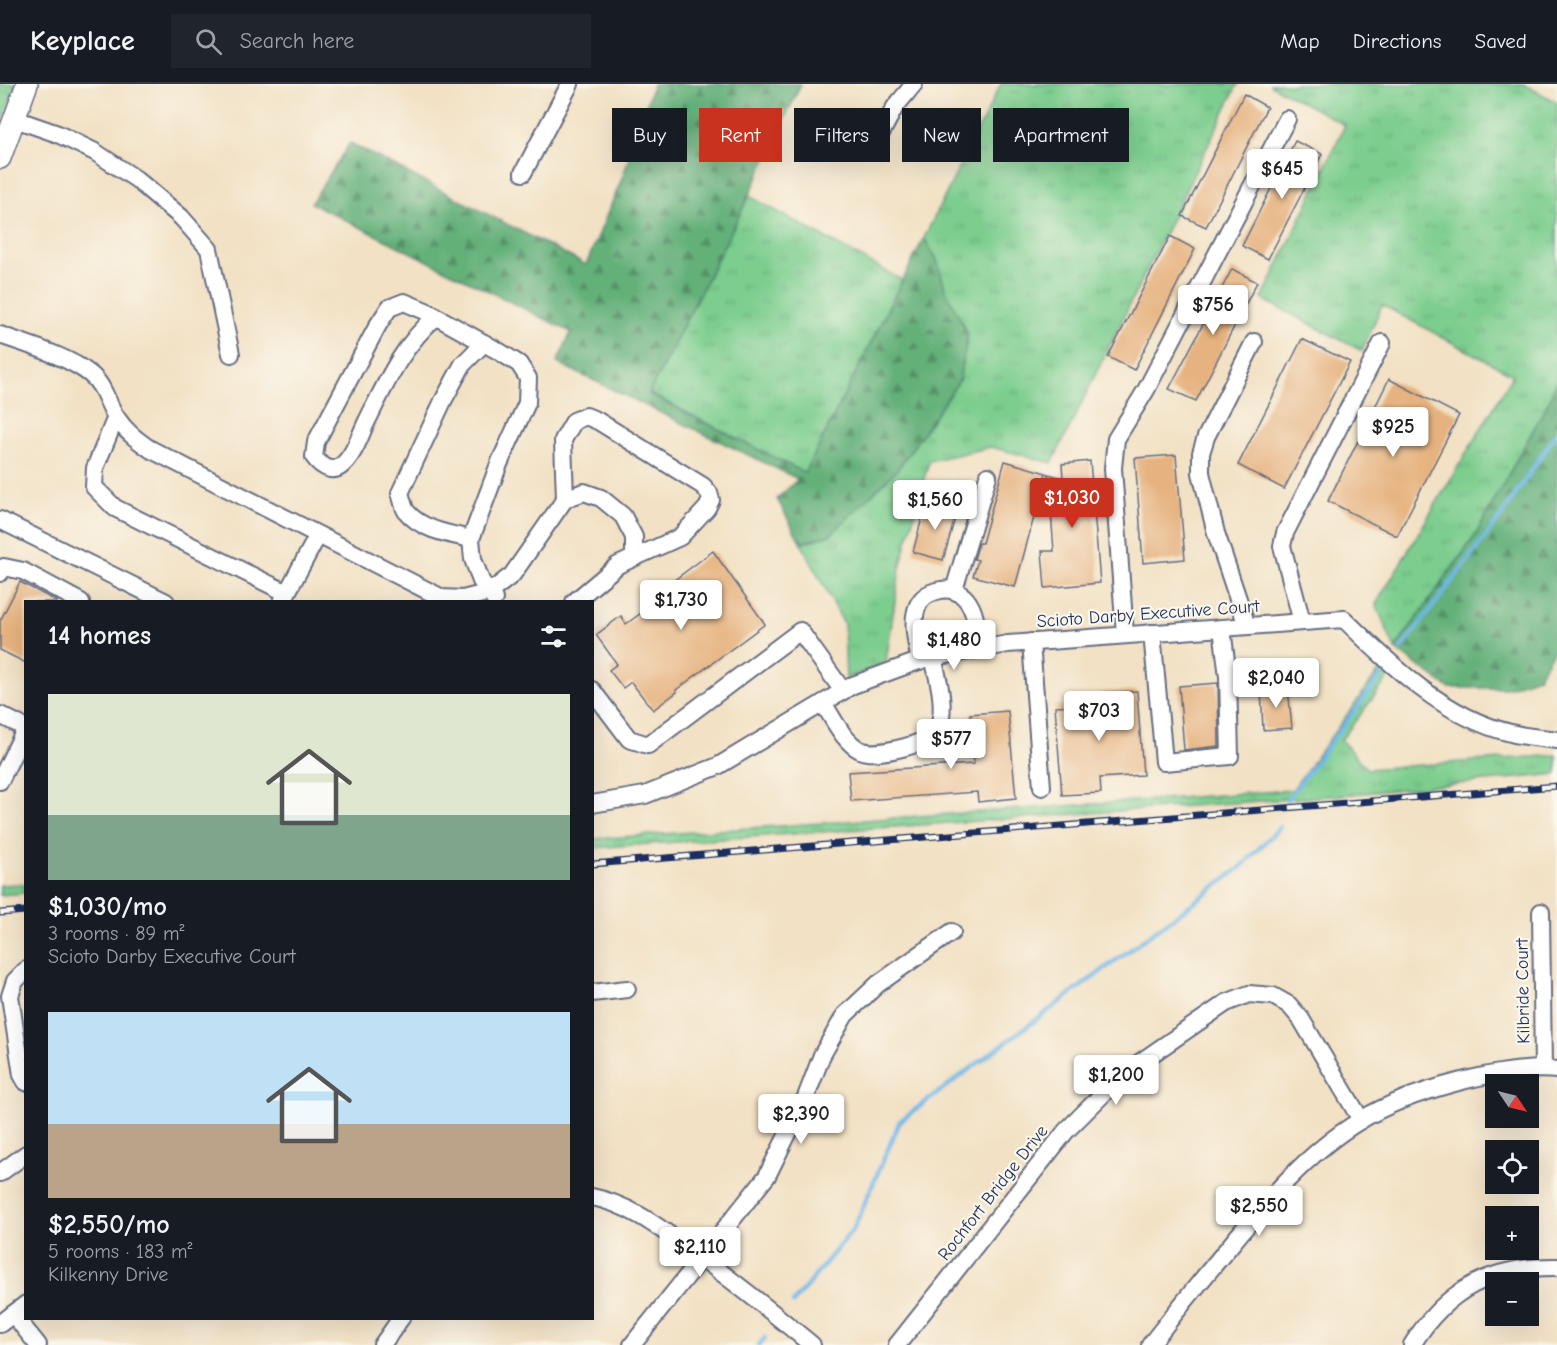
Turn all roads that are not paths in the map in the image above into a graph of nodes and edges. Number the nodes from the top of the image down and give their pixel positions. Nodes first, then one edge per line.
1 (27, 84) edge
2 (570, 84) edge
3 (914, 84) edge
4 (890, 116) edge
5 (15, 119) junction
6 (1287, 119) dead end
7 (0, 158) edge
8 (523, 173) dead end
9 (436, 317) junction
10 (0, 335) edge
11 (1254, 342) dead end
12 (484, 343) junction
13 (1382, 343) dead end
14 (231, 354) dead end
15 (116, 417) junction
16 (988, 476) dead end
17 (565, 499) junction
18 (0, 520) edge
19 (318, 535) junction
20 (471, 538) junction
21 (634, 557) junction
22 (0, 573) edge
23 (954, 590) junction
24 (285, 597) edge
25 (492, 597) edge
26 (77, 600) edge
27 (162, 600) edge
28 (576, 600) edge
29 (1302, 622) junction
30 (1247, 626) junction
31 (1222, 628) junction
32 (1152, 633) junction
33 (1125, 635) junction
34 (1031, 642) junction
35 (979, 649) junction
36 (927, 659) junction
37 (843, 691) junction
38 (594, 693) edge
39 (823, 703) junction
40 (0, 715) edge
41 (24, 727) edge
42 (24, 732) edge
43 (1557, 740) edge
44 (0, 781) edge
45 (1042, 787) dead end
46 (594, 804) edge
47 (1541, 912) dead end
48 (952, 932) dead end
49 (24, 972) edge
50 (627, 989) dead end
51 (594, 993) edge
52 (1550, 1069) edge
53 (24, 1078) edge
54 (1361, 1120) junction
55 (24, 1155) edge
56 (0, 1173) edge
57 (594, 1198) edge
58 (701, 1257) junction
59 (1557, 1267) edge
60 (13, 1314) edge
61 (400, 1320) edge
62 (38, 1345) edge
63 (382, 1345) edge
64 (632, 1345) edge
65 (812, 1345) edge
66 (897, 1345) edge
67 (1149, 1345) edge
68 (1412, 1345) edge

1 - 5 main road
2 - 8 street
3 - 4 street
5 - 7 main road
5 - 14 street
6 - 33 street
9 - 9 street
9 - 12 street
10 - 15 street
11 - 30 street
12 - 20 street
12 - 20 street
13 - 29 street
15 - 19 street
15 - 24 street
16 - 23 street
17 - 21 street
17 - 21 street
17 - 25 street
18 - 27 street
19 - 24 street
19 - 25 street
20 - 25 street
21 - 28 street
22 - 26 street
23 - 35 street
23 - 36 street
29 - 30 street, Scioto Darby Executive Court
29 - 43 street, Scioto Darby Executive Court
30 - 31 street, Scioto Darby Executive Court
31 - 32 street, Scioto Darby Executive Court
31 - 32 street
32 - 33 street, Scioto Darby Executive Court
33 - 34 street, Scioto Darby Executive Court
34 - 35 street, Scioto Darby Executive Court
34 - 45 street
35 - 36 street, Scioto Darby Executive Court
36 - 37 street, Scioto Darby Executive Court
36 - 39 street
37 - 38 street
37 - 39 street, Scioto Darby Executive Court
39 - 46 street, Scioto Darby Executive Court
40 - 41 street
42 - 44 street
47 - 52 street, Kilbride Court
48 - 58 street
49 - 53 street
50 - 51 street
52 - 54 street
54 - 66 street, Rochfort Bridge Drive
54 - 67 street
55 - 56 street
57 - 58 street
58 - 64 street
58 - 65 street
59 - 68 street
60 - 62 street
61 - 63 street

